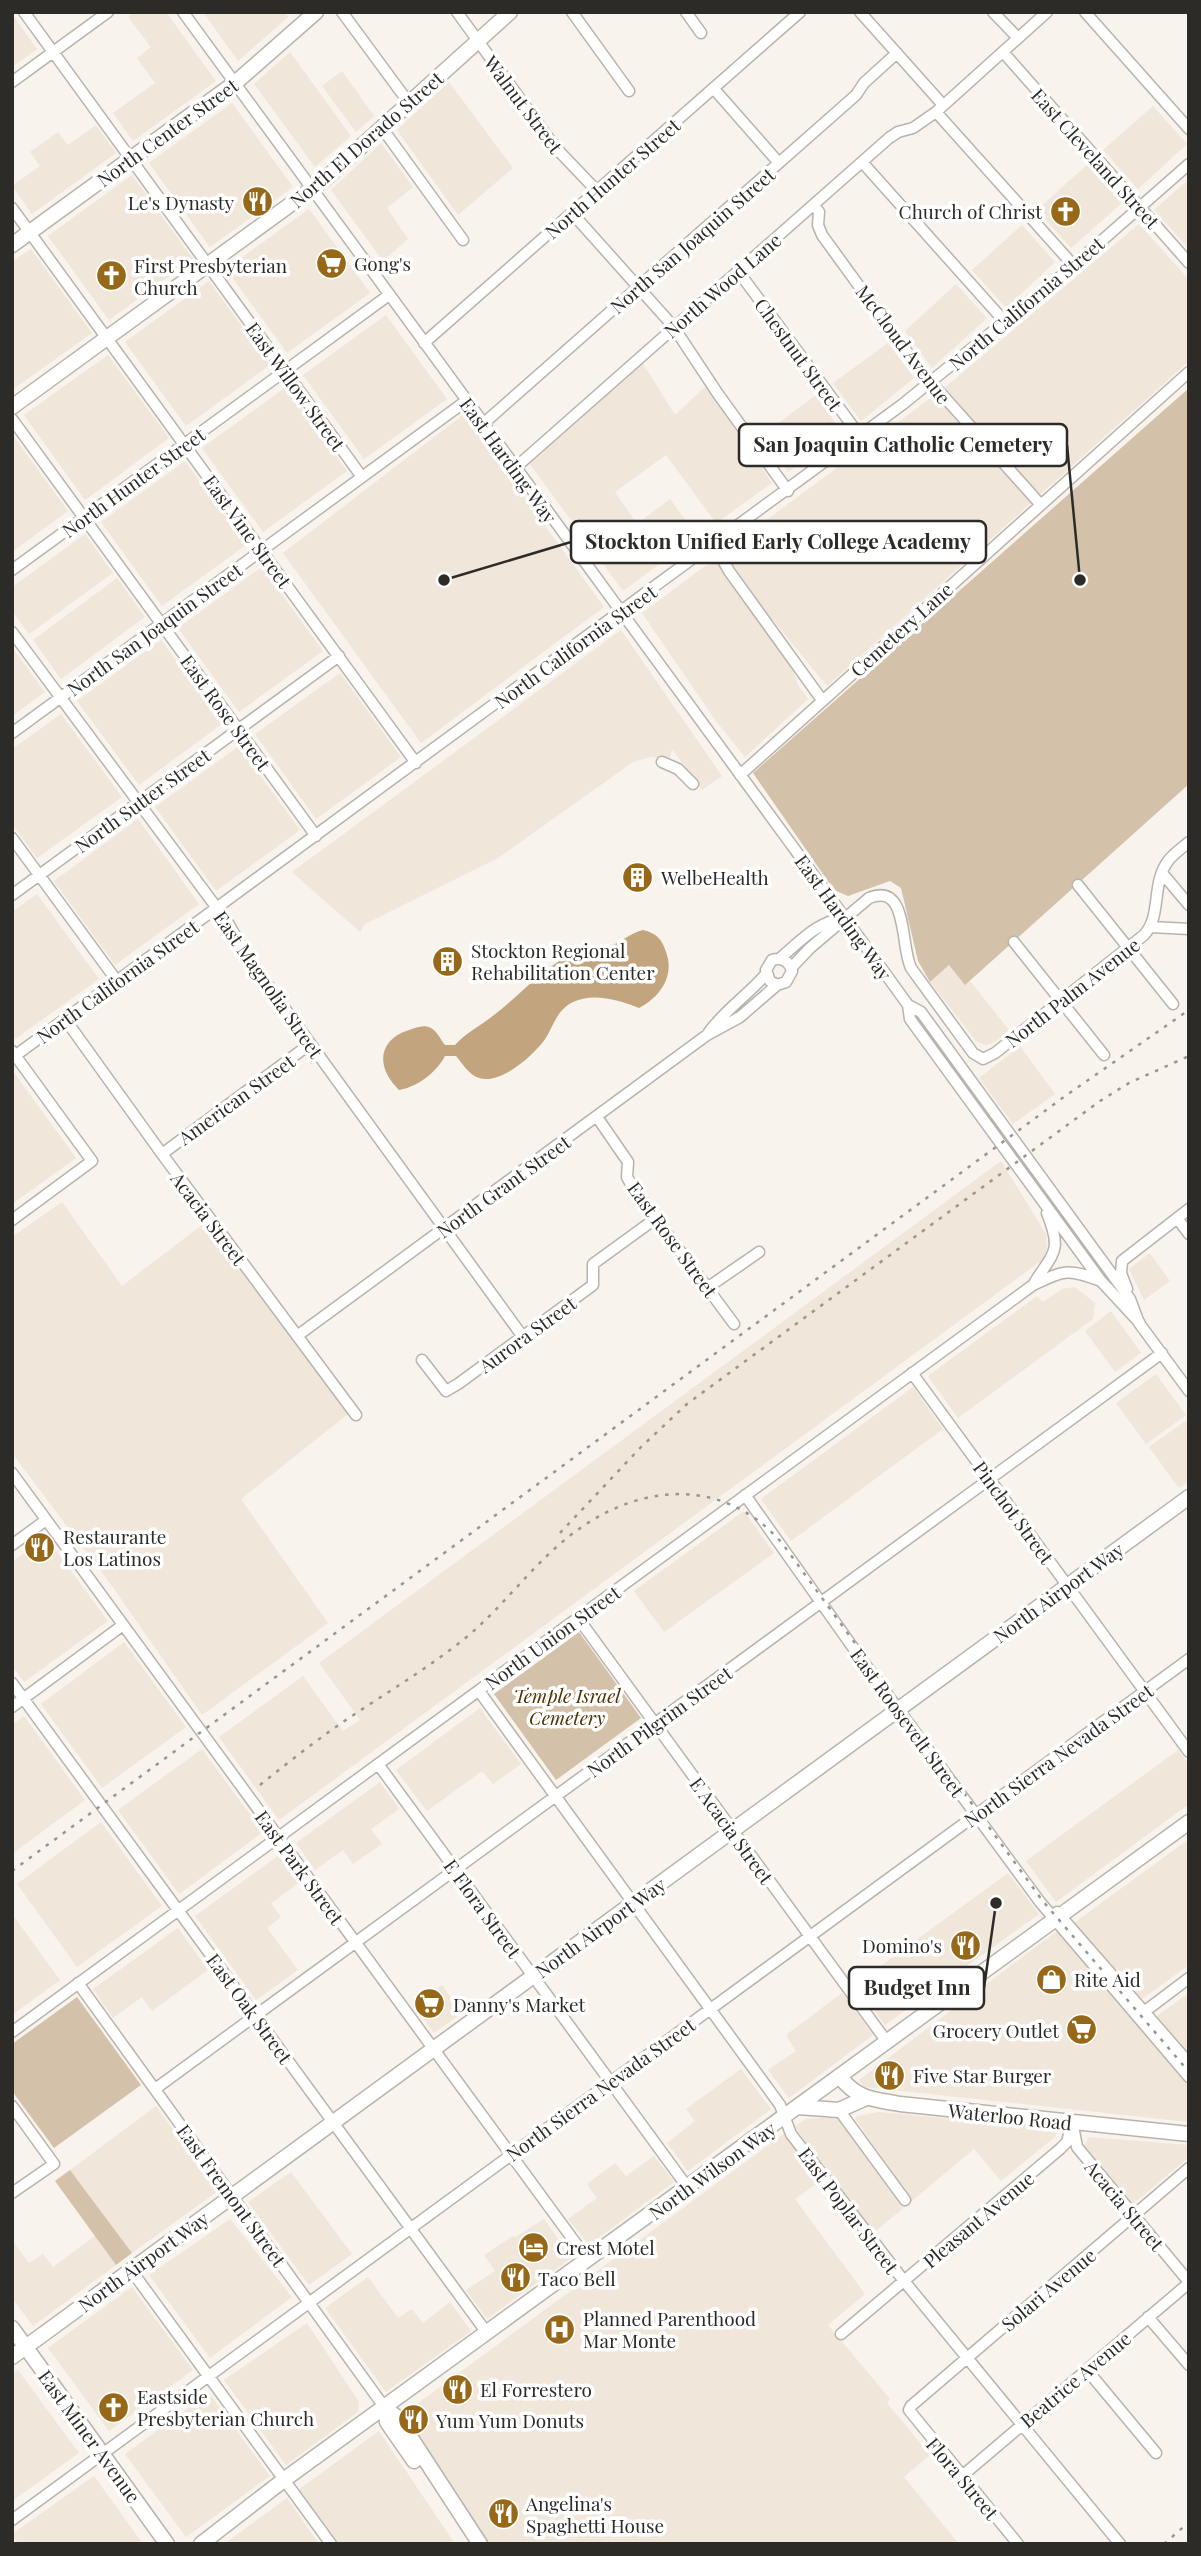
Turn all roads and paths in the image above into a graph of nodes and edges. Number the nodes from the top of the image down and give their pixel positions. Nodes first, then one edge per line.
1 (24, 12) edge
2 (108, 12) edge
3 (183, 12) edge
4 (316, 12) edge
5 (342, 12) edge
6 (457, 12) edge
7 (510, 12) edge
8 (572, 12) edge
9 (686, 12) edge
10 (800, 12) edge
11 (860, 12) edge
12 (993, 12) edge
13 (1047, 12) edge
14 (1085, 12) edge
15 (701, 33) dead end
16 (1018, 38) junction
17 (478, 41) junction
18 (53, 52) junction
19 (1003, 52) junction
20 (897, 53) junction
21 (12, 82) edge
22 (235, 83) junction
23 (713, 89) junction
24 (629, 92) dead end
25 (409, 103) junction
26 (940, 108) junction
27 (382, 128) junction
28 (1189, 129) edge
29 (130, 159) junction
30 (862, 162) junction
31 (779, 163) junction
32 (1189, 164) edge
33 (312, 189) junction
34 (597, 191) junction
35 (814, 205) junction
36 (12, 208) edge
37 (1140, 208) junction
38 (572, 213) junction
39 (30, 232) junction
40 (463, 240) dead end
41 (12, 245) edge
42 (1189, 263) edge
43 (207, 264) junction
44 (1073, 267) junction
45 (738, 271) junction
46 (639, 287) junction
47 (389, 295) junction
48 (1004, 323) junction
49 (673, 326) junction
50 (107, 338) junction
51 (424, 343) junction
52 (285, 371) junction
53 (1189, 372) edge
54 (930, 382) junction
55 (466, 401) junction
56 (12, 407) edge
57 (12, 418) edge
58 (483, 424) junction
59 (860, 436) junction
60 (184, 444) junction
61 (515, 468) junction
62 (362, 477) junction
63 (788, 491) junction
64 (1041, 505) junction
65 (84, 517) junction
66 (714, 544) junction
67 (262, 550) junction
68 (12, 570) edge
69 (621, 612) junction
70 (162, 624) junction
71 (12, 632) edge
72 (339, 656) junction
73 (60, 698) junction
74 (822, 700) junction
75 (239, 729) junction
76 (12, 733) edge
77 (662, 762) dead end
78 (416, 763) junction
79 (740, 775) junction
80 (693, 784) dead end
81 (139, 802) junction
82 (316, 836) junction
83 (12, 838) edge
84 (1189, 842) edge
85 (1162, 873) junction
86 (40, 875) junction
87 (1078, 885) dead end
88 (12, 895) edge
89 (1189, 905) edge
90 (216, 908) junction
91 (845, 918) junction
92 (1152, 927) junction
93 (1189, 929) edge
94 (1014, 942) dead end
95 (1128, 948) junction
96 (779, 959) junction
97 (791, 968) junction
98 (766, 974) junction
99 (117, 981) junction
100 (777, 985) junction
101 (1061, 1001) junction
102 (1173, 1004) dead end
103 (908, 1005) junction
104 (65, 1019) junction
105 (707, 1035) junction
106 (310, 1044) junction
107 (13, 1055) edge
108 (1104, 1055) dead end
109 (597, 1117) junction
110 (162, 1154) junction
111 (1040, 1197) junction
112 (1189, 1209) edge
113 (1178, 1218) junction
114 (655, 1219) junction
115 (12, 1220) edge
116 (444, 1229) junction
117 (1189, 1234) edge
118 (760, 1252) dead end
119 (1101, 1281) junction
120 (1032, 1285) junction
121 (707, 1288) junction
122 (1130, 1299) junction
123 (1139, 1322) junction
124 (734, 1324) dead end
125 (297, 1336) junction
126 (523, 1337) junction
127 (1162, 1353) junction
128 (422, 1360) dead end
129 (912, 1373) junction
130 (1189, 1391) edge
131 (356, 1415) dead end
132 (12, 1473) edge
133 (990, 1479) junction
134 (745, 1495) junction
135 (1189, 1497) edge
136 (46, 1520) junction
137 (12, 1545) edge
138 (1067, 1586) junction
139 (823, 1601) junction
140 (578, 1618) junction
141 (123, 1625) junction
142 (1189, 1659) edge
143 (12, 1683) edge
144 (479, 1691) junction
145 (1144, 1692) junction
146 (24, 1698) junction
147 (12, 1707) edge
148 (901, 1707) junction
149 (656, 1724) junction
150 (1189, 1752) edge
151 (378, 1764) junction
152 (556, 1797) junction
153 (978, 1813) junction
154 (1189, 1822) edge
155 (733, 1830) junction
156 (278, 1837) junction
157 (456, 1870) junction
158 (634, 1902) junction
159 (179, 1909) junction
160 (1057, 1918) junction
161 (810, 1936) junction
162 (356, 1943) junction
163 (533, 1976) junction
164 (1189, 1978) edge
165 (79, 1983) junction
166 (710, 2009) junction
167 (1141, 2014) junction
168 (256, 2016) junction
169 (12, 2032) edge
170 (887, 2042) junction
171 (433, 2049) junction
172 (1189, 2063) edge
173 (840, 2077) junction
174 (1189, 2077) edge
175 (610, 2082) junction
176 (155, 2089) junction
177 (866, 2098) junction
178 (12, 2106) edge
179 (798, 2107) junction
180 (839, 2110) junction
181 (784, 2117) junction
182 (332, 2123) junction
183 (1072, 2123) junction
184 (1189, 2134) edge
185 (510, 2155) junction
186 (1189, 2168) edge
187 (688, 2188) junction
188 (12, 2193) edge
189 (232, 2196) junction
190 (905, 2200) dead end
191 (1133, 2216) junction
192 (409, 2228) junction
193 (588, 2260) junction
194 (131, 2270) junction
195 (904, 2281) junction
196 (1189, 2282) edge
197 (310, 2302) junction
198 (1148, 2317) junction
199 (12, 2328) edge
200 (487, 2333) junction
201 (841, 2334) dead end
202 (26, 2347) junction
203 (12, 2357) edge
204 (967, 2358) junction
205 (1189, 2365) edge
206 (1087, 2370) junction
207 (208, 2376) junction
208 (385, 2408) junction
209 (909, 2410) joint
210 (1021, 2425) junction
211 (103, 2454) junction
212 (1156, 2454) dead end
213 (962, 2476) junction
214 (285, 2479) junction
215 (12, 2519) edge
216 (167, 2544) edge
217 (201, 2544) edge
218 (331, 2544) edge
219 (469, 2544) edge
220 (481, 2544) edge
221 (1018, 2544) edge
222 (1120, 2544) edge

1 - 18 street, East Willow Street
2 - 18 street
3 - 22 street, East Harding Way
4 - 22 main road, North Center Street
5 - 25 street
6 - 17 street, Walnut Street
7 - 17 main road, North El Dorado Street
8 - 24 street
9 - 15 street
10 - 23 street, North Hunter Street
11 - 20 street
12 - 16 street
13 - 16 street
14 - 28 street
16 - 19 street
17 - 25 main road, North El Dorado Street
17 - 34 street, Walnut Street
18 - 21 street
18 - 29 street, East Willow Street
19 - 26 street
19 - 37 street, East Cleveland Street
20 - 26 street
20 - 31 street, North San Joaquin Street
22 - 29 main road, North Center Street
22 - 33 street, East Harding Way
23 - 31 street
23 - 34 street, North Hunter Street
25 - 27 main road, North El Dorado Street
26 - 30 street, North Wood Lane
26 - 44 street
27 - 33 main road, North El Dorado Street
27 - 40 street
29 - 39 main road, North Center Street
29 - 43 street, East Willow Street
30 - 35 street, North Wood Lane
30 - 48 street
31 - 46 street, North San Joaquin Street
32 - 37 street, North California Street
33 - 43 main road, North El Dorado Street
33 - 47 street, East Harding Way
34 - 38 street, North Hunter Street
35 - 45 street, North Wood Lane
35 - 54 street, McCloud Avenue
36 - 39 street, East Vine Street
37 - 42 street, East Cleveland Street
37 - 44 street, North California Street
38 - 46 street
38 - 51 street, North Hunter Street
39 - 41 main road, North Center Street
39 - 50 street, East Vine Street
43 - 50 main road, North El Dorado Street
43 - 52 street, East Willow Street
44 - 48 street, North California Street
45 - 49 street, North Wood Lane
45 - 59 street, Chestnut Street
46 - 49 street
46 - 58 street, North San Joaquin Street
47 - 51 street, East Harding Way
47 - 52 street, North Hunter Street
48 - 54 street, North California Street
49 - 61 street, North Wood Lane
49 - 63 street
50 - 56 main road, North El Dorado Street
50 - 60 street, East Vine Street
51 - 55 street, East Harding Way
52 - 60 street, North Hunter Street
52 - 62 street, East Willow Street
53 - 64 street, Cemetery Lane
54 - 59 street, North California Street
54 - 64 street, McCloud Avenue
55 - 58 street, East Harding Way
55 - 62 street, North San Joaquin Street
57 - 65 street, East Rose Street
58 - 61 street, East Harding Way
59 - 63 street, North California Street
60 - 65 street, North Hunter Street
60 - 67 street, East Vine Street
61 - 69 street, East Harding Way
62 - 67 street, North San Joaquin Street
63 - 66 street, North California Street
64 - 74 street, Cemetery Lane
65 - 68 street, North Hunter Street
65 - 70 street, East Rose Street
66 - 69 street, North California Street
66 - 74 street
67 - 70 street, North San Joaquin Street
67 - 72 street, East Vine Street
69 - 78 street, North California Street
69 - 79 street, East Harding Way
70 - 73 street, North San Joaquin Street
70 - 75 street, East Rose Street
71 - 73 street, East Magnolia Street
72 - 75 street, North Sutter Street
72 - 78 street, East Vine Street
73 - 76 street, North San Joaquin Street
73 - 81 street, East Magnolia Street
74 - 79 street, Cemetery Lane
75 - 81 street, North Sutter Street
75 - 82 street, East Rose Street
77 - 80 street
78 - 82 street, North California Street
79 - 91 street, East Harding Way
81 - 86 street, North Sutter Street
81 - 90 street, East Magnolia Street
82 - 90 street, North California Street
83 - 86 street
84 - 85 street, North Palm Avenue
85 - 89 street
85 - 92 street, North Palm Avenue
86 - 88 street, North Sutter Street
86 - 99 street
87 - 95 street
90 - 99 street, North California Street
90 - 106 street, East Magnolia Street
91 - 96 street, North Grant Street
91 - 97 street, North Grant Street
91 - 101 street, North Palm Avenue
91 - 103 street, East Harding Way
92 - 93 street
92 - 95 street, North Palm Avenue
94 - 101 street
95 - 101 street, North Palm Avenue
95 - 102 street
96 - 97 street
96 - 98 street, North Grant Street
97 - 100 street, North Grant Street
98 - 100 street
98 - 105 street, North Grant Street
99 - 104 street, North California Street
100 - 105 street, North Grant Street
101 - 108 street
103 - 111 street, East Harding Way
103 - 122 street, East Harding Way
104 - 107 street, North California Street
104 - 110 street, Acacia Street
105 - 109 street, North Grant Street
106 - 110 street, American Street
106 - 116 street, East Magnolia Street
107 - 115 street
109 - 114 street, East Rose Street
109 - 116 street, North Grant Street
110 - 125 street, Acacia Street
111 - 119 street, East Harding Way
111 - 120 street
112 - 113 street
113 - 117 street
113 - 122 street
114 - 121 street, East Rose Street
114 - 126 street, Aurora Street
116 - 125 street, North Grant Street
116 - 126 street, East Magnolia Street
118 - 121 street
119 - 120 street, North Union Street
119 - 123 street, East Harding Way
120 - 129 street, North Union Street
121 - 124 street, East Rose Street
122 - 123 street, East Harding Way
123 - 127 street, East Harding Way
125 - 131 street, Acacia Street
126 - 128 street, Aurora Street
127 - 130 street, East Harding Way
127 - 133 street, North Pilgrim Street
129 - 133 street, Pinchot Street
129 - 134 street, North Union Street
132 - 136 street, East Park Street
133 - 138 street, Pinchot Street
133 - 139 street, North Pilgrim Street
134 - 139 street, East Roosevelt Street
134 - 140 street, North Union Street
135 - 138 main road, North Airport Way
136 - 137 street
136 - 141 street, East Park Street
138 - 145 street, Pinchot Street
138 - 148 main road, North Airport Way
139 - 148 street, East Roosevelt Street
139 - 149 street, North Pilgrim Street
140 - 144 street, North Union Street
140 - 149 street, E Acacia Street
141 - 146 street
141 - 156 street, East Park Street
142 - 145 street, North Sierra Nevada Street
143 - 146 street, East Oak Street
144 - 151 street, North Union Street
144 - 152 street, East Poplar Street
145 - 150 street, Pinchot Street
145 - 153 street, North Sierra Nevada Street
146 - 147 street
146 - 159 street, East Oak Street
148 - 153 street, East Roosevelt Street
148 - 155 main road, North Airport Way
149 - 152 street, North Pilgrim Street
149 - 155 street, E Acacia Street
151 - 156 street, North Union Street
151 - 157 street, E Flora Street
152 - 157 street, North Pilgrim Street
152 - 158 street, East Poplar Street
153 - 160 street, East Roosevelt Street
153 - 161 street, North Sierra Nevada Street
154 - 160 main road, North Wilson Way
155 - 158 main road, North Airport Way
155 - 161 street, E Acacia Street
156 - 159 street, North Union Street
156 - 162 street, East Park Street
157 - 162 street, North Pilgrim Street
157 - 163 street, E Flora Street
158 - 163 main road, North Airport Way
158 - 166 street, East Poplar Street
159 - 165 street, North Union Street
159 - 168 street, East Oak Street
160 - 167 street, East Roosevelt Street
160 - 170 main road, North Wilson Way
161 - 166 street, North Sierra Nevada Street
161 - 170 street, E Acacia Street
162 - 168 street, North Pilgrim Street
162 - 171 street, East Park Street
163 - 171 main road, North Airport Way
163 - 175 street, E Flora Street
164 - 167 street
165 - 169 street, North Union Street
165 - 176 street, East Fremont Street
166 - 175 street, North Sierra Nevada Street
166 - 181 street, East Poplar Street
167 - 172 street, East Roosevelt Street
167 - 174 street, East Roosevelt Street
168 - 176 street, North Pilgrim Street
168 - 182 street, East Oak Street
170 - 173 main road, North Wilson Way
171 - 182 main road, North Airport Way
171 - 185 street, East Park Street
173 - 177 main road, Waterloo Road
173 - 179 main road, North Wilson Way
175 - 185 street, North Sierra Nevada Street
175 - 187 street, E Flora Street
176 - 189 street, East Fremont Street
177 - 180 main road
177 - 183 main road, Waterloo Road
178 - 188 street
179 - 180 main road
179 - 181 main road, North Wilson Way
180 - 190 street
181 - 187 main road, North Wilson Way
181 - 195 street, East Poplar Street
182 - 189 main road, North Airport Way
182 - 192 street, East Oak Street
183 - 184 main road, Waterloo Road
183 - 191 street, Acacia Street
183 - 195 street, Pleasant Avenue
185 - 192 street, North Sierra Nevada Street
185 - 193 street, East Park Street
186 - 191 street, Solari Avenue
187 - 193 main road, North Wilson Way
189 - 194 main road, North Airport Way
189 - 197 street, East Fremont Street
191 - 196 street, Acacia Street
191 - 204 street, Solari Avenue
192 - 197 street, North Sierra Nevada Street
192 - 200 street, East Oak Street
193 - 200 main road, North Wilson Way
194 - 202 main road, North Airport Way
194 - 207 street
195 - 201 street, Pleasant Avenue
195 - 204 street, East Poplar Street
196 - 198 street, Beatrice Avenue
197 - 207 street, North Sierra Nevada Street
197 - 208 street, East Fremont Street
198 - 205 street
198 - 206 street, Beatrice Avenue
199 - 202 main road, East Miner Avenue
200 - 208 main road, North Wilson Way
202 - 203 main road, North Airport Way
202 - 211 main road, East Miner Avenue
204 - 209 street, Solari Avenue
204 - 210 street, East Poplar Street
206 - 210 street, Beatrice Avenue
206 - 212 street
207 - 211 street, North Sierra Nevada Street
207 - 214 street
208 - 214 main road, North Wilson Way
208 - 219 main road, East Fremont Street
208 - 220 main road, East Fremont Street
209 - 213 street, Flora Street
210 - 213 street, Beatrice Avenue
210 - 222 street, East Poplar Street
211 - 215 street, North Sierra Nevada Street
211 - 216 main road, East Miner Avenue
213 - 221 street, Flora Street
214 - 217 main road, North Wilson Way
214 - 218 street

